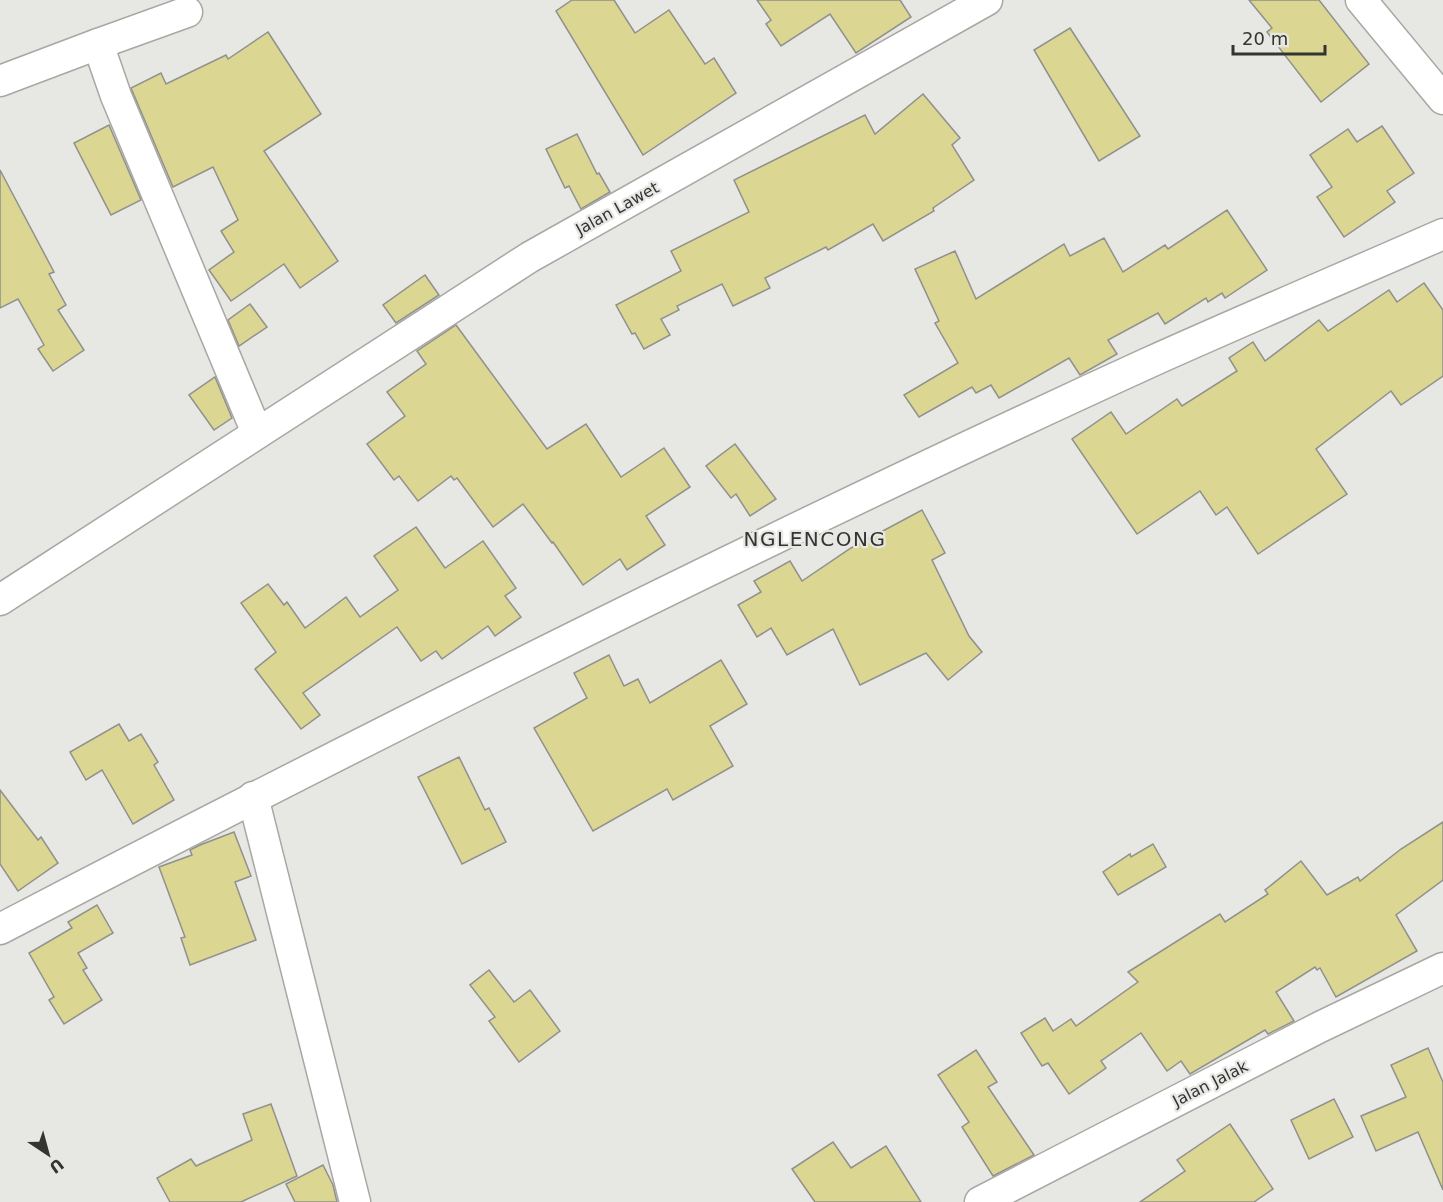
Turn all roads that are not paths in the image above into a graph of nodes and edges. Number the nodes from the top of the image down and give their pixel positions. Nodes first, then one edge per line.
1 (987, 0) edge
2 (1361, 0) edge
3 (948, 9) edge
4 (187, 12) dead end
5 (98, 44) junction
6 (0, 81) edge
7 (1443, 99) edge
8 (1443, 234) edge
9 (257, 433) junction
10 (0, 600) edge
11 (253, 797) junction
12 (0, 929) edge
13 (1443, 968) edge
14 (355, 1202) edge
15 (980, 1202) edge

1 - 3 street, Jalan Lawet
2 - 7 street
3 - 9 street, Jalan Lawet
4 - 5 street
5 - 6 street
5 - 9 street
8 - 11 street
9 - 10 street, Jalan Lawet
11 - 12 street
11 - 14 street
13 - 15 street, Jalan Jalak

